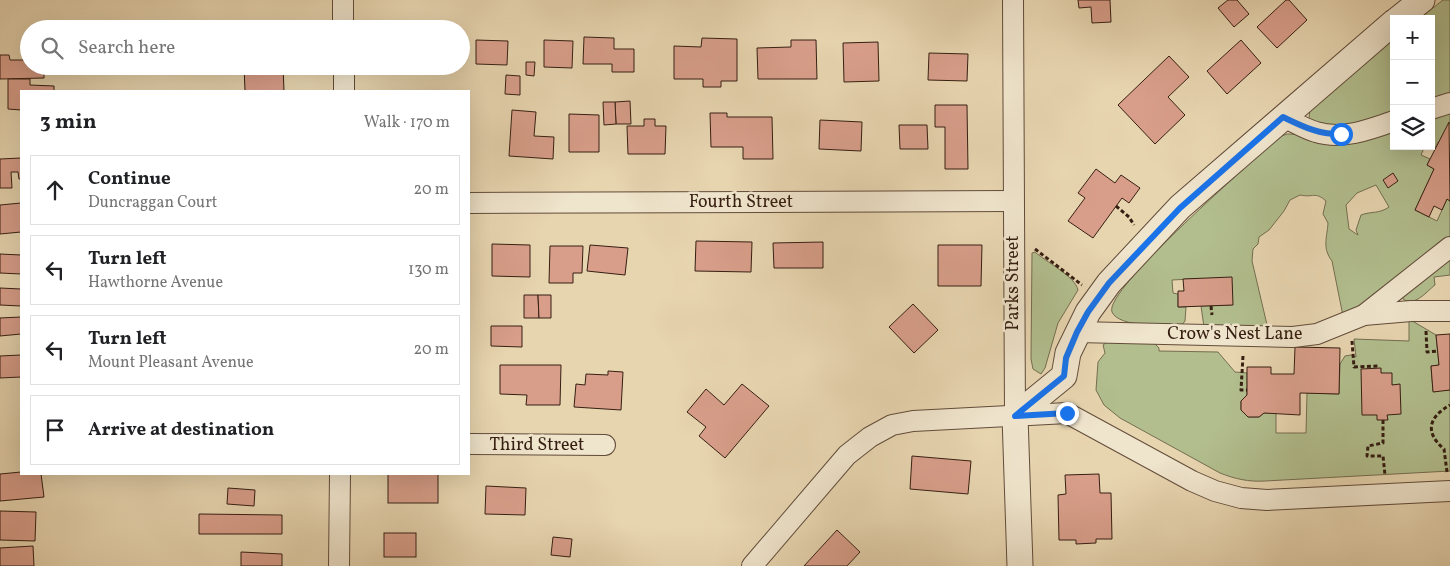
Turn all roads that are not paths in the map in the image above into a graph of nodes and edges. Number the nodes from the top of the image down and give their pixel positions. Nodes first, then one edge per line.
1 (343, 0) edge
2 (1012, 0) edge
3 (1422, 0) edge
4 (1403, 15) edge
5 (343, 20) edge
6 (1390, 25) edge
7 (344, 75) edge
8 (344, 90) edge
9 (1450, 103) edge
10 (1435, 108) edge
11 (1283, 117) junction
12 (1390, 122) edge
13 (1013, 201) junction
14 (470, 203) edge
15 (1450, 247) edge
16 (1450, 311) edge
17 (1364, 315) junction
18 (1077, 332) junction
19 (1015, 416) junction
20 (470, 444) edge
21 (605, 446) dead end
22 (340, 475) edge
23 (1449, 491) edge
24 (339, 566) edge
25 (752, 566) edge
26 (1020, 566) edge

1 - 5 street
2 - 13 street, Parks Street
3 - 4 street
6 - 11 street
7 - 8 street
9 - 10 street
11 - 12 street
11 - 18 street
13 - 14 street, Fourth Street
13 - 19 street, Parks Street
15 - 17 street
16 - 17 street, Crow's Nest Lane
17 - 18 street, Crow's Nest Lane
18 - 19 street
19 - 23 street
19 - 25 street
19 - 26 street, Parks Street
20 - 21 street, Third Street
22 - 24 street

